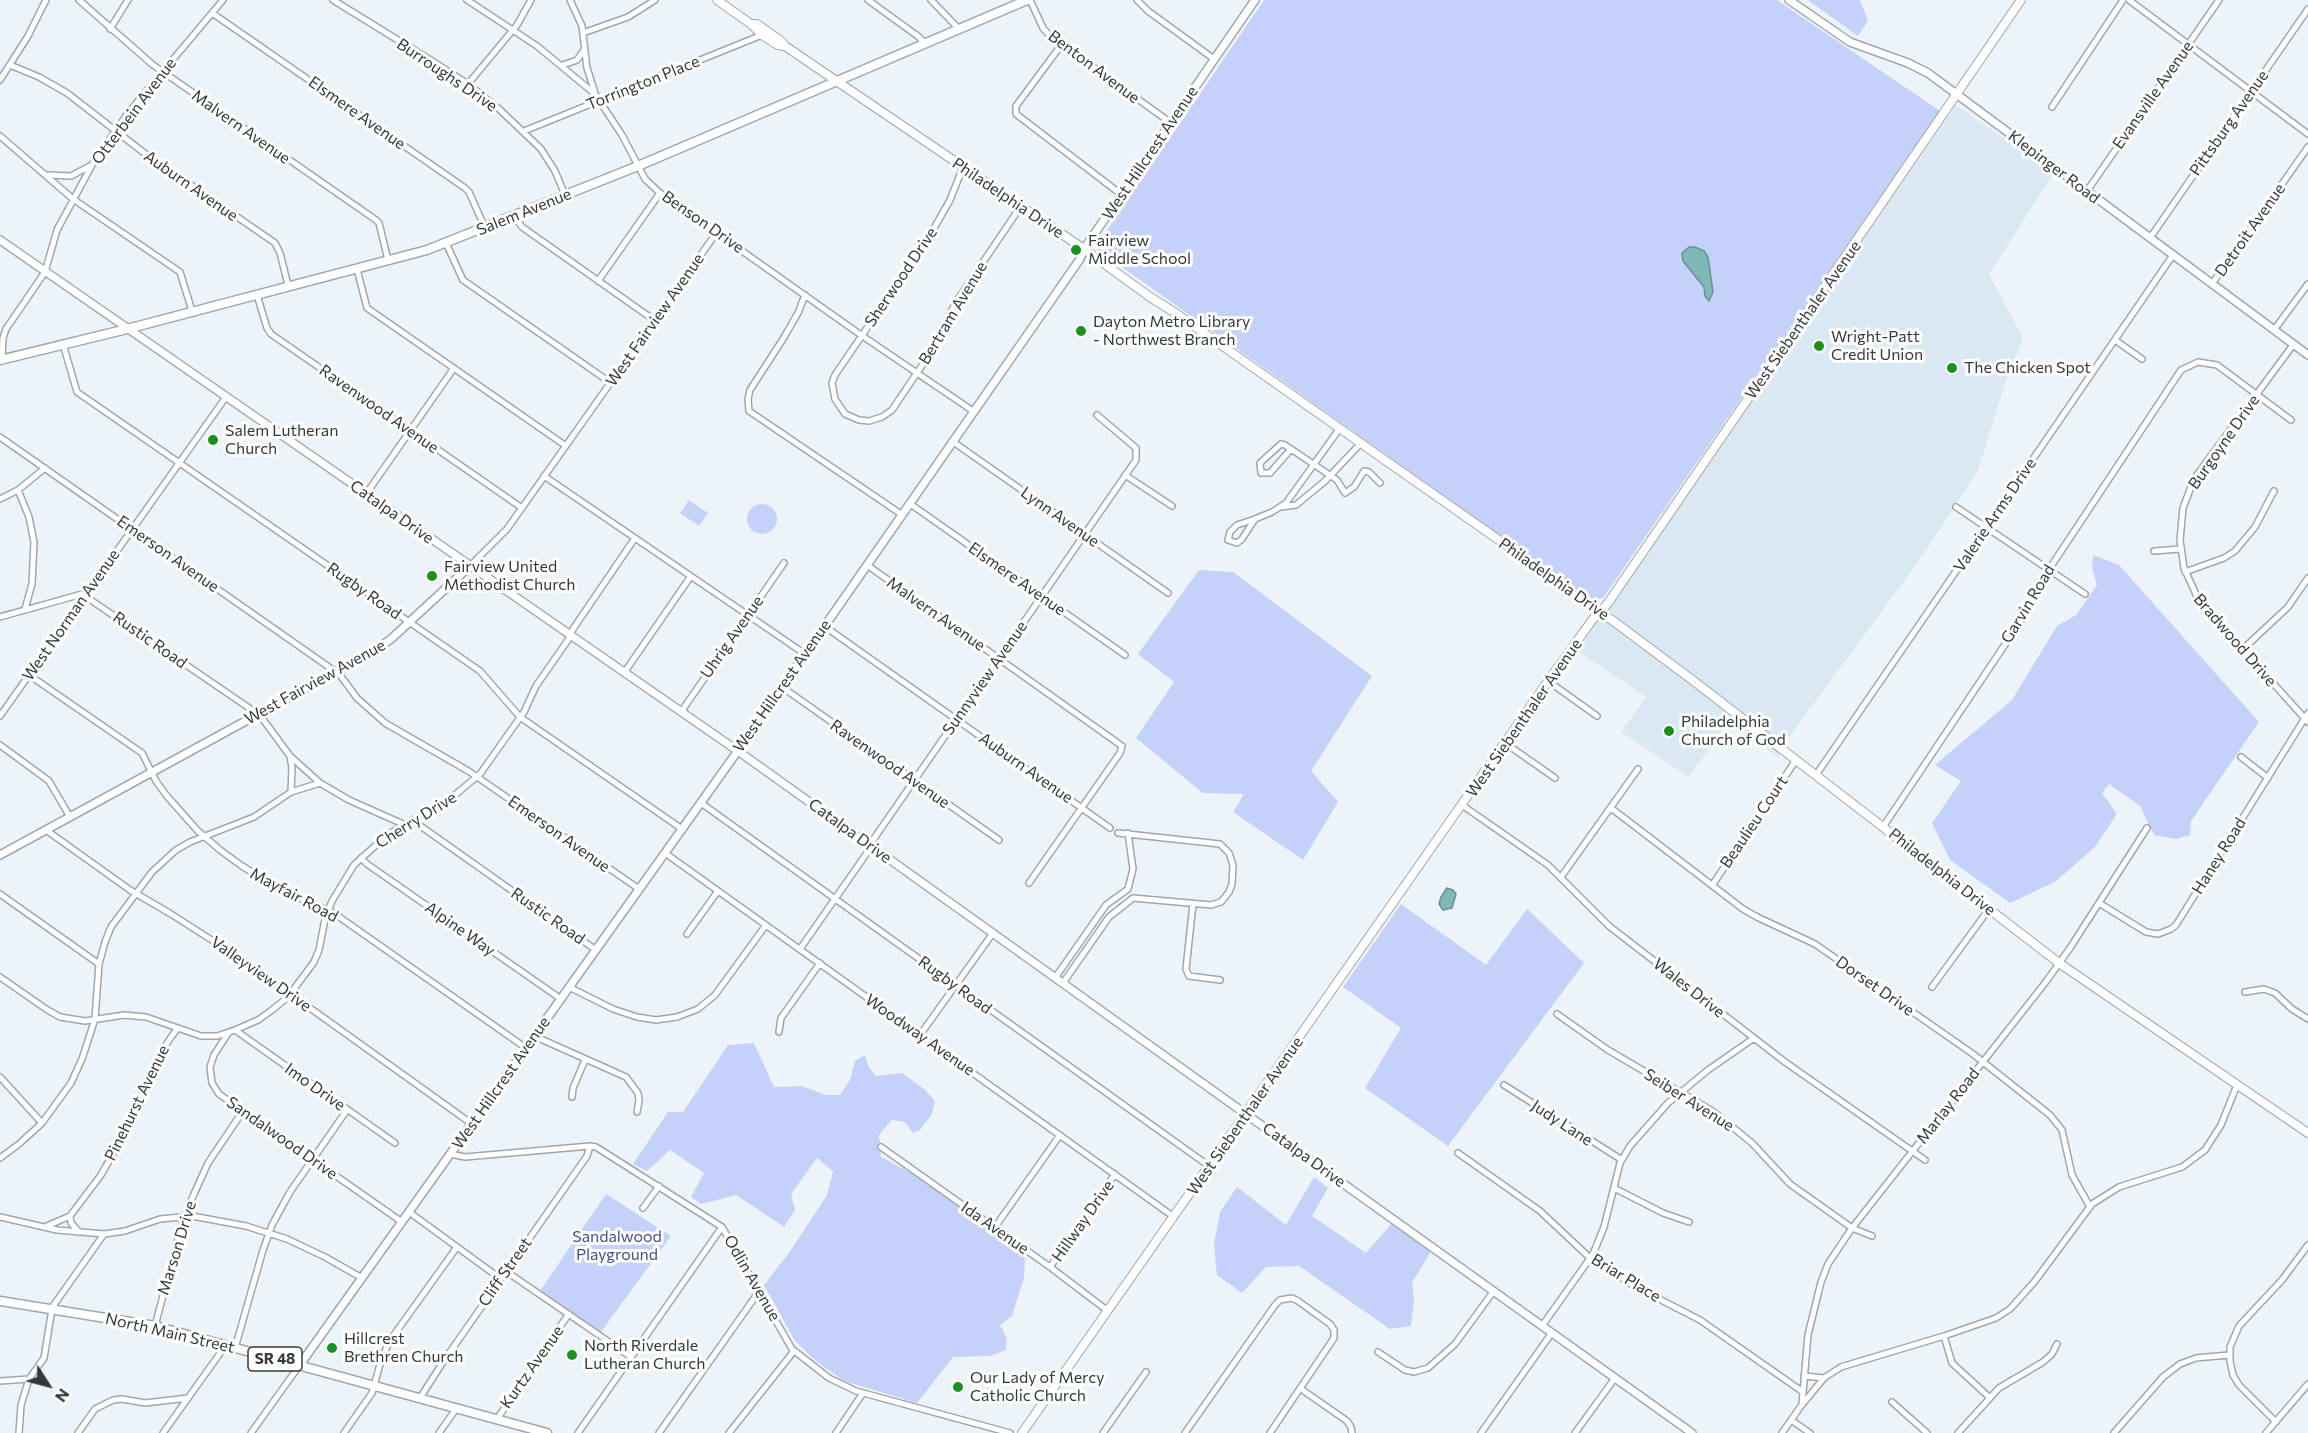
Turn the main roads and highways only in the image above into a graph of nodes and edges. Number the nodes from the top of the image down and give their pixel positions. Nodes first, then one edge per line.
1 (717, 0) edge
2 (1028, 0) edge
3 (2021, 0) edge
4 (751, 24) junction
5 (785, 46) junction
6 (836, 81) junction
7 (1, 360) edge
8 (1599, 612) junction
9 (2308, 1133) edge
10 (0, 1301) edge
11 (536, 1432) edge
12 (547, 1433) edge
13 (1022, 1433) edge

1 - 4 main road, Philadelphia Drive
2 - 6 main road, Salem Avenue
3 - 8 main road, West Siebenthaler Avenue
4 - 5 main road, Philadelphia Drive
4 - 5 main road, Philadelphia Drive
5 - 6 main road, Philadelphia Drive
6 - 7 main road, Salem Avenue
6 - 8 main road, Philadelphia Drive
8 - 9 main road, Philadelphia Drive
8 - 13 main road, West Siebenthaler Avenue
10 - 11 main road, North Main Street / SR 48
11 - 12 main road, North Main Street / SR 48

